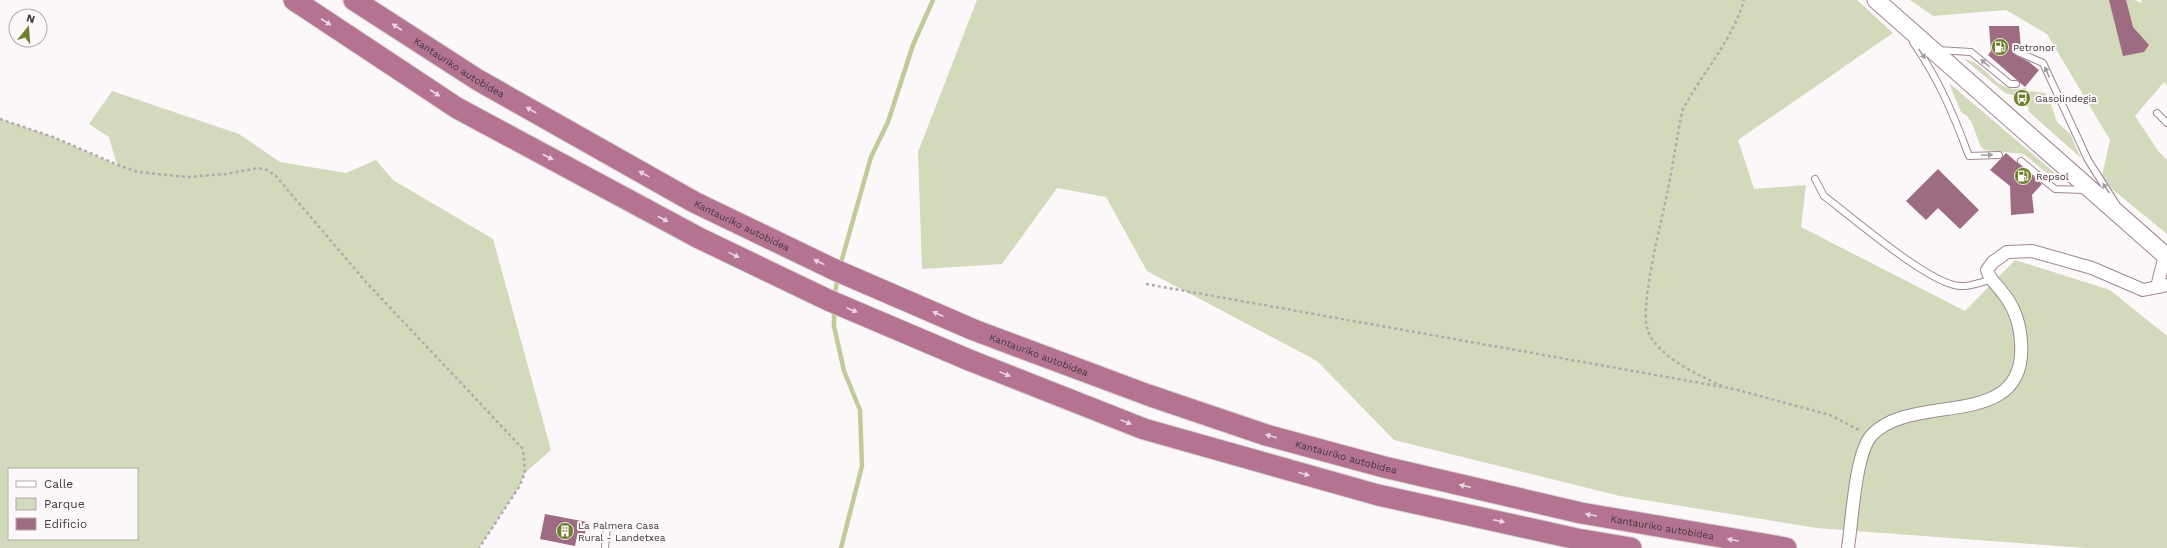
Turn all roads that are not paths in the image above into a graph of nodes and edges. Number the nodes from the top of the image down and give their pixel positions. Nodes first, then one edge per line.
1 (294, 0) edge
2 (354, 0) edge
3 (1876, 0) edge
4 (1900, 22) junction
5 (1930, 49) junction
6 (2018, 52) dead end
7 (2016, 84) dead end
8 (2157, 113) dead end
9 (2167, 123) edge
10 (1999, 155) dead end
11 (2021, 161) dead end
12 (1816, 179) dead end
13 (2093, 190) junction
14 (2127, 220) junction
15 (2166, 256) edge
16 (1990, 280) junction
17 (2162, 286) edge
18 (607, 526) dead end
19 (605, 548) edge
20 (1631, 548) edge
21 (1786, 548) edge
22 (1848, 548) edge

1 -> 20 highway
21 -> 2 highway, Kantauriko autobidea
3 - 4 main road
4 - 5 main road
4 -> 10 lane
7 -> 5 lane
5 - 13 main road
14 -> 6 lane
8 - 9 lane
11 - 13 lane
12 - 16 lane
13 - 14 main road
14 - 15 main road
15 - 17 street
16 - 17 street
16 - 22 street
18 - 19 lane

